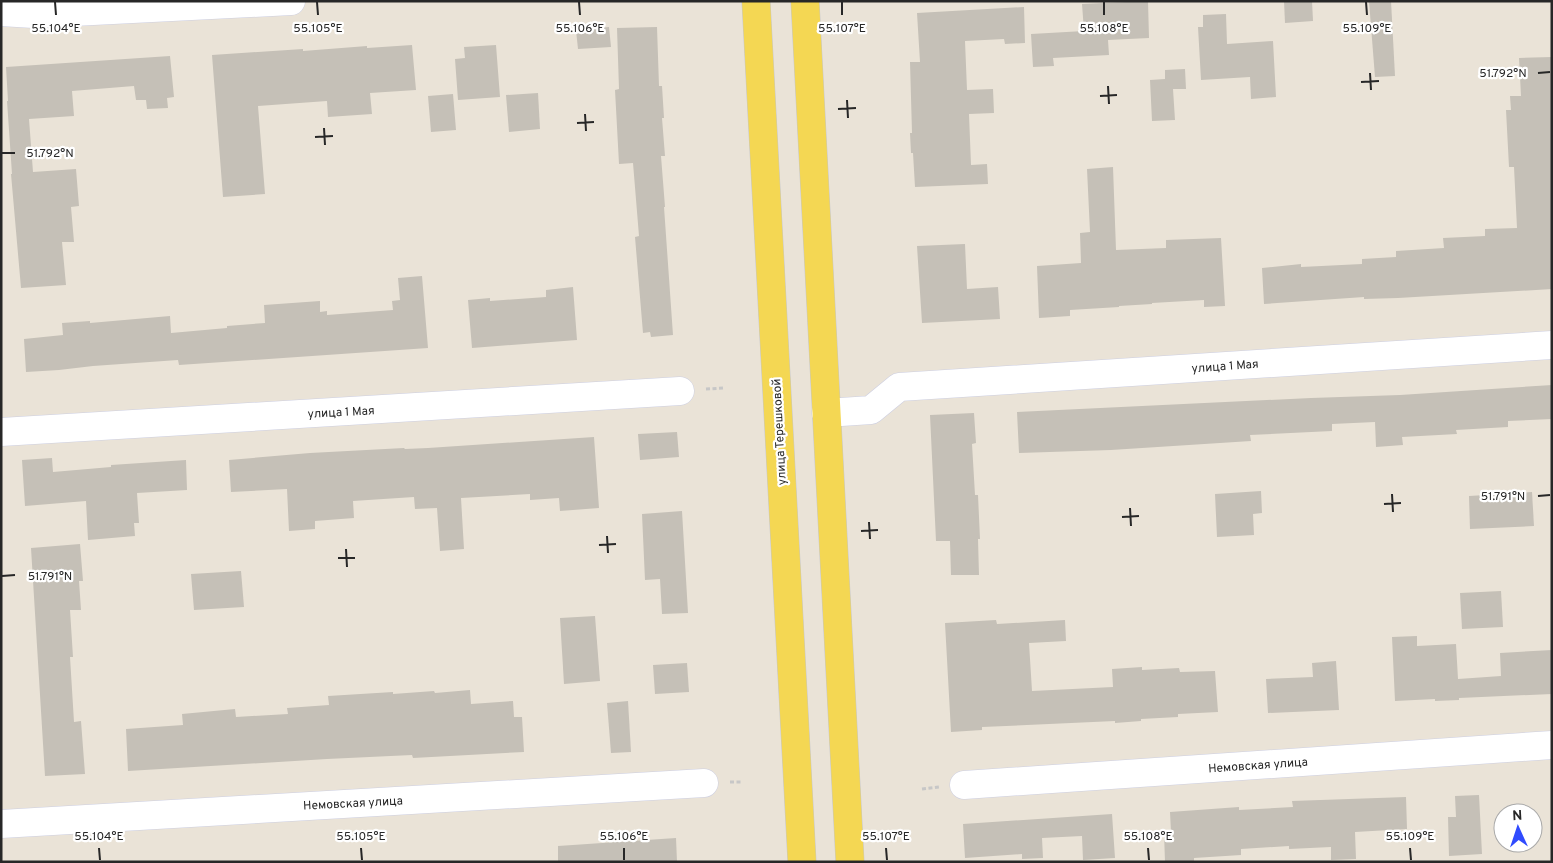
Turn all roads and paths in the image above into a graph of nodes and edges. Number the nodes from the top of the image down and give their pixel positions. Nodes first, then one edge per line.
1 (291, 1) edge
2 (756, 1) edge
3 (805, 1) edge
4 (1, 12) edge
5 (1552, 345) edge
6 (680, 391) dead end
7 (826, 413) junction
8 (1, 432) edge
9 (1552, 745) edge
10 (704, 783) dead end
11 (964, 785) dead end
12 (1, 824) edge
13 (802, 862) edge
14 (850, 862) edge

1 - 4 street
2 - 13 main road, улица Терешковой
3 - 7 main road
5 - 7 street, улица 1 Мая
6 - 8 street, улица 1 Мая
7 - 14 main road
9 - 11 street, Немовская улица
10 - 12 street, Немовская улица

